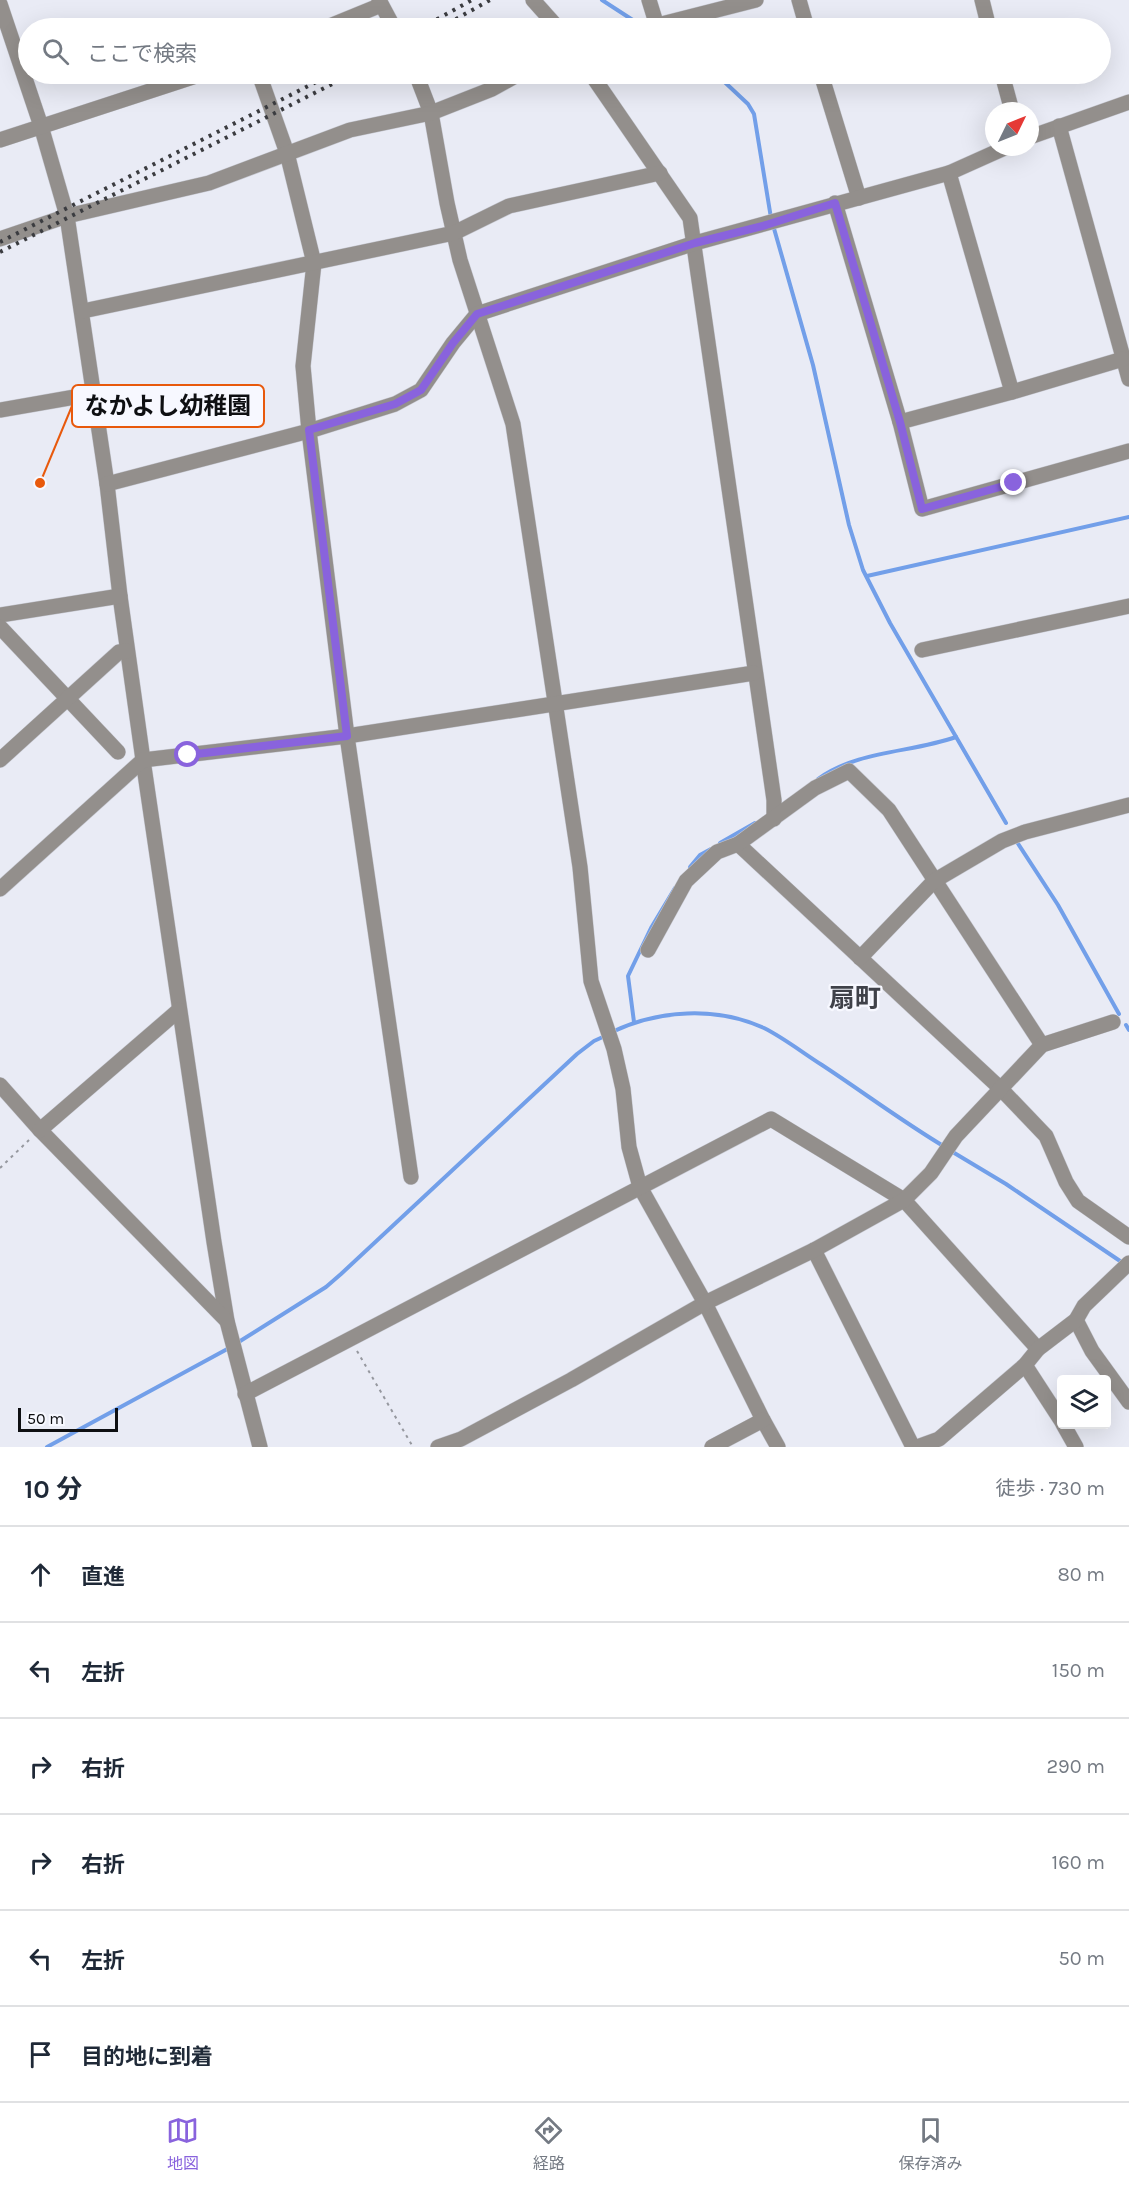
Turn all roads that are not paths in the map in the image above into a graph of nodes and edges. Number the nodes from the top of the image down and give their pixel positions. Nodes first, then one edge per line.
1 (533, 0) edge
2 (649, 0) edge
3 (753, 0) edge
4 (799, 0) edge
5 (982, 0) edge
6 (380, 3) edge
7 (0, 4) edge
8 (347, 18) edge
9 (388, 18) edge
10 (549, 18) edge
11 (651, 18) edge
12 (688, 18) edge
13 (804, 18) edge
14 (986, 18) edge
15 (18, 58) edge
16 (27, 84) edge
17 (171, 84) edge
18 (263, 84) edge
19 (420, 84) edge
20 (501, 84) edge
21 (598, 84) edge
22 (824, 84) edge
23 (1005, 84) edge
24 (1010, 102) edge
25 (1129, 102) edge
26 (431, 113) junction
27 (41, 126) junction
28 (1059, 126) junction
29 (1039, 134) edge
30 (0, 140) edge
31 (287, 153) junction
32 (987, 156) edge
33 (660, 173) junction
34 (949, 173) junction
35 (859, 198) junction
36 (835, 203) junction
37 (67, 216) junction
38 (454, 233) junction
39 (0, 239) edge
40 (695, 243) junction
41 (314, 263) junction
42 (83, 311) junction
43 (477, 314) junction
44 (1123, 358) junction
45 (1129, 379) edge
46 (1012, 392) junction
47 (92, 394) junction
48 (0, 410) edge
49 (900, 422) junction
50 (309, 430) junction
51 (1129, 451) edge
52 (107, 484) junction
53 (120, 596) junction
54 (1129, 606) edge
55 (0, 615) edge
56 (0, 627) edge
57 (922, 650) dead end
58 (127, 651) junction
59 (754, 673) junction
60 (67, 699) junction
61 (555, 704) junction
62 (347, 736) junction
63 (118, 752) dead end
64 (0, 760) edge
65 (143, 760) junction
66 (1129, 805) edge
67 (774, 819) junction
68 (738, 844) junction
69 (934, 881) junction
70 (0, 889) edge
71 (648, 950) dead end
72 (860, 958) junction
73 (179, 1010) junction
74 (1113, 1022) dead end
75 (1042, 1045) junction
76 (0, 1085) edge
77 (1001, 1089) junction
78 (40, 1130) junction
79 (411, 1178) dead end
80 (640, 1187) junction
81 (904, 1200) junction
82 (1129, 1237) edge
83 (814, 1250) junction
84 (1129, 1263) edge
85 (705, 1303) junction
86 (1080, 1313) junction
87 (227, 1321) junction
88 (1038, 1349) junction
89 (1024, 1365) junction
90 (245, 1394) junction
91 (1129, 1402) edge
92 (1057, 1415) edge
93 (763, 1420) junction
94 (1066, 1429) edge
95 (260, 1447) edge
96 (438, 1447) edge
97 (712, 1447) edge
98 (778, 1447) edge
99 (915, 1447) edge
100 (1076, 1447) edge

1 - 10 street
2 - 11 street
3 - 12 street
4 - 13 street
5 - 14 street
6 - 8 street
6 - 9 street
7 - 15 street
16 - 27 street
17 - 27 street
18 - 31 street
19 - 26 street
20 - 26 street
21 - 33 street
22 - 35 street
23 - 24 street
25 - 28 street
26 - 31 street
26 - 38 street
27 - 30 street
27 - 37 street
28 - 29 street
28 - 44 street
31 - 37 street
31 - 41 street
32 - 34 street
33 - 38 street
33 - 40 street
34 - 35 street
34 - 46 street
35 - 36 street
36 - 40 street
36 - 49 street
37 - 39 street
37 - 42 street
38 - 41 street
38 - 43 street
40 - 43 street
40 - 59 street
41 - 42 street
41 - 50 street
42 - 47 street
43 - 50 street
43 - 61 street
44 - 45 street
44 - 46 street
46 - 49 street
47 - 48 street
47 - 52 street
49 - 51 street
50 - 52 street
50 - 62 street
52 - 53 street
53 - 55 street
53 - 58 street
54 - 57 street
56 - 60 street
58 - 60 street
58 - 65 street
59 - 61 street
59 - 67 street
60 - 63 street
60 - 64 street
61 - 62 street
61 - 80 street
62 - 65 street
62 - 79 street
65 - 70 street
65 - 73 street
66 - 69 street
67 - 68 street
67 - 69 street
68 - 71 street
68 - 72 street
69 - 72 street
69 - 75 street
72 - 77 street
73 - 78 street
73 - 87 street
74 - 75 street
75 - 77 street
76 - 78 street
77 - 81 street
77 - 82 street
78 - 87 street
80 - 81 street
80 - 85 street
80 - 90 street
81 - 83 street
81 - 88 street
83 - 85 street
83 - 99 street
84 - 86 street
85 - 93 street
85 - 96 street
86 - 88 street
86 - 91 street
87 - 90 street
88 - 89 street
89 - 92 street
89 - 99 street
90 - 95 street
93 - 97 street
93 - 98 street
94 - 100 street

